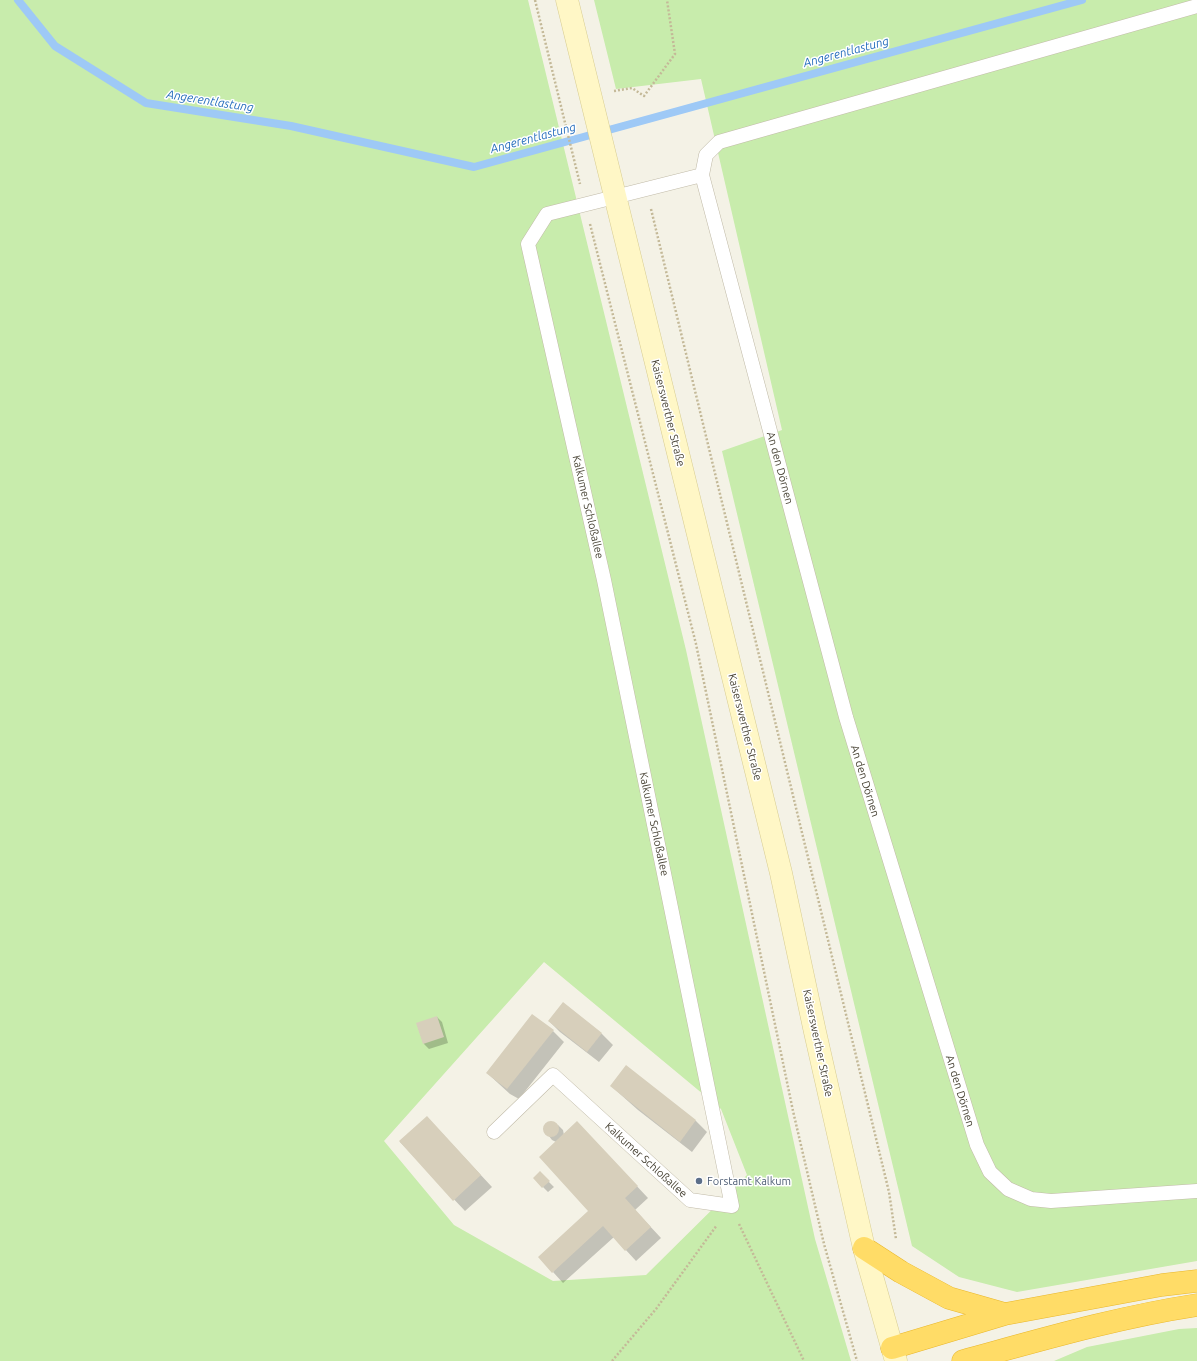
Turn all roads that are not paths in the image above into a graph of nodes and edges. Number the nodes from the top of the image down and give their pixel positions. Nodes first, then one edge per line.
1 (567, 0) edge
2 (1197, 6) edge
3 (702, 175) junction
4 (615, 196) junction
5 (494, 1132) dead end
6 (1197, 1192) edge
7 (864, 1248) junction
8 (1197, 1281) edge
9 (1197, 1305) edge
10 (1005, 1314) junction
11 (1012, 1353) edge
12 (894, 1354) edge
13 (962, 1361) edge

1 - 4 main road, Kaiserswerther Straße
2 - 3 lane
3 - 4 lane, Kalkumer Schloßallee
3 - 6 lane, An den Dörnen
4 - 5 lane, Kalkumer Schloßallee
4 - 7 main road, Kaiserswerther Straße
7 - 10 highway
7 - 12 main road, Kaiserswerther Straße
8 - 10 highway
9 - 11 highway
10 - 12 highway
11 - 13 highway

